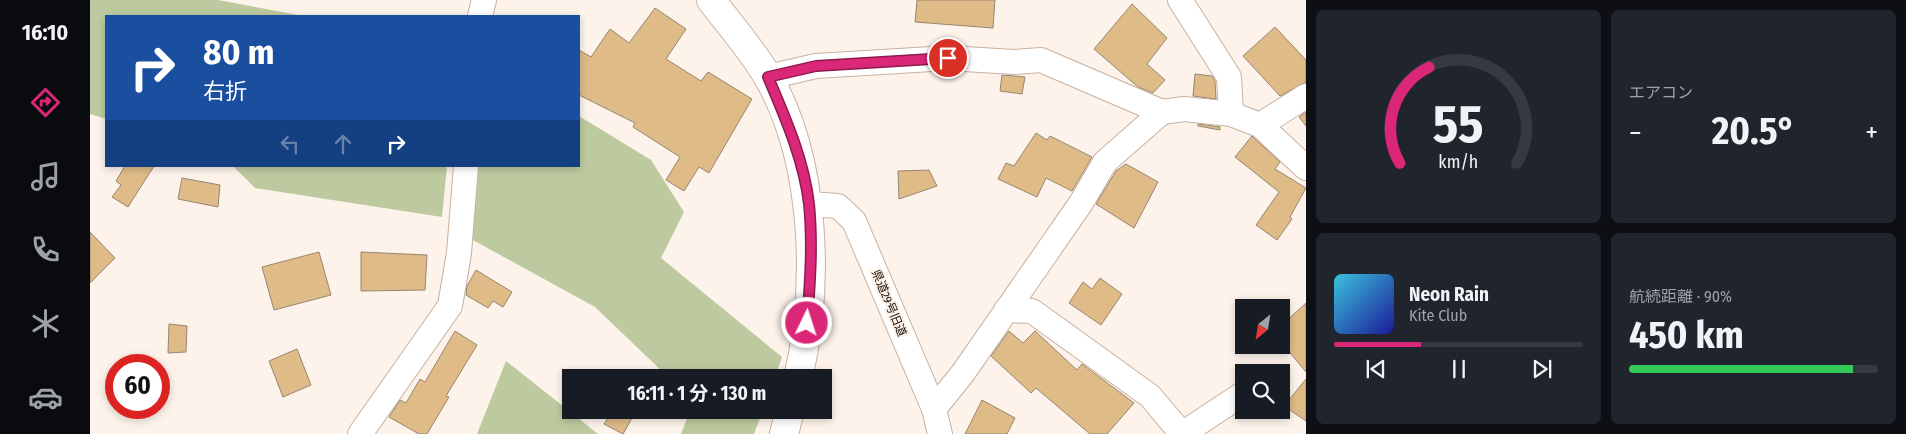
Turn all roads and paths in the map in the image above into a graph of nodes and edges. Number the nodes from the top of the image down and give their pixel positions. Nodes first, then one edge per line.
1 (484, 0) edge
2 (711, 0) edge
3 (1180, 0) edge
4 (480, 15) edge
5 (768, 77) junction
6 (1306, 96) edge
7 (1162, 112) junction
8 (1232, 114) junction
9 (1260, 125) junction
10 (466, 167) edge
11 (1306, 168) edge
12 (809, 204) junction
13 (1006, 310) junction
14 (799, 369) edge
15 (1235, 399) edge
16 (934, 409) junction
17 (788, 419) edge
18 (360, 434) edge
19 (784, 434) edge
20 (940, 434) edge
21 (1182, 434) edge

1 - 4 street
2 - 5 main road
3 - 8 street
5 - 7 street
5 - 12 main road
6 - 9 street
7 - 8 street
7 - 13 street
8 - 9 street
9 - 11 street
10 - 18 street
12 - 14 main road
12 - 16 street, 県道29号旧道
13 - 16 street
13 - 21 street
15 - 21 street
16 - 20 street, 県道29号旧道
17 - 19 main road

